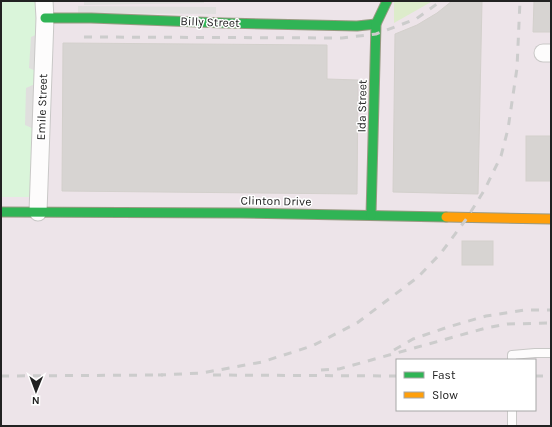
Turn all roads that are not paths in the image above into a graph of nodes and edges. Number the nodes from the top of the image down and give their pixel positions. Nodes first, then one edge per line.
1 (387, 1) edge
2 (44, 8) edge
3 (376, 24) junction
4 (1, 212) edge
5 (38, 212) junction
6 (371, 215) junction
7 (551, 219) edge
8 (551, 353) edge
9 (512, 358) edge
10 (512, 411) edge
11 (512, 426) edge

1 - 3 main road, Ida Street
2 - 3 main road, Billy Street
2 - 5 street, Emile Street
3 - 6 main road, Ida Street
4 - 5 main road, Clinton Drive
5 - 6 main road, Clinton Drive
6 - 7 main road, Clinton Drive
8 - 9 lane
10 - 11 lane

